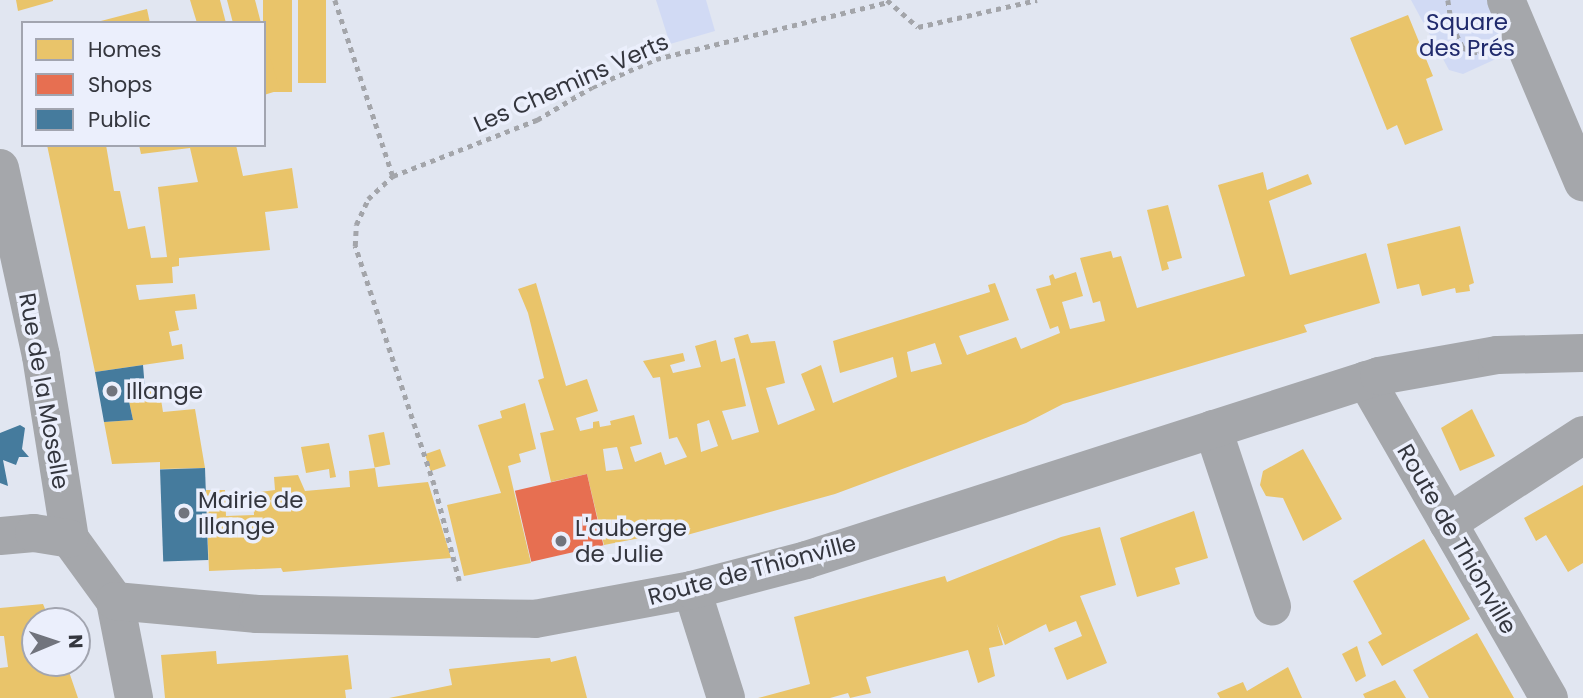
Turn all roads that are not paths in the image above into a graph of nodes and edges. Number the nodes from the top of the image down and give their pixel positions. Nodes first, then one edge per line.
1 (1506, 0) edge
2 (0, 168) edge
3 (1583, 182) edge
4 (1583, 353) edge
5 (1366, 380) junction
6 (1213, 429) junction
7 (1583, 435) edge
8 (1448, 523) junction
9 (0, 536) edge
10 (70, 539) junction
11 (692, 590) junction
12 (115, 601) junction
13 (1272, 606) dead end
14 (134, 698) edge
15 (726, 698) edge
16 (1549, 698) edge

1 - 3 street
2 - 10 street, Rue de la Moselle
4 - 5 street, Route de Thionville
5 - 6 street, Route de Thionville
5 - 8 street, Route de Thionville
6 - 11 street, Route de Thionville
6 - 13 street
7 - 8 street
8 - 16 street, Route de Thionville
9 - 10 street
10 - 12 street, Rue de la Moselle
11 - 12 street, Route de Thionville
11 - 15 street
12 - 14 street

